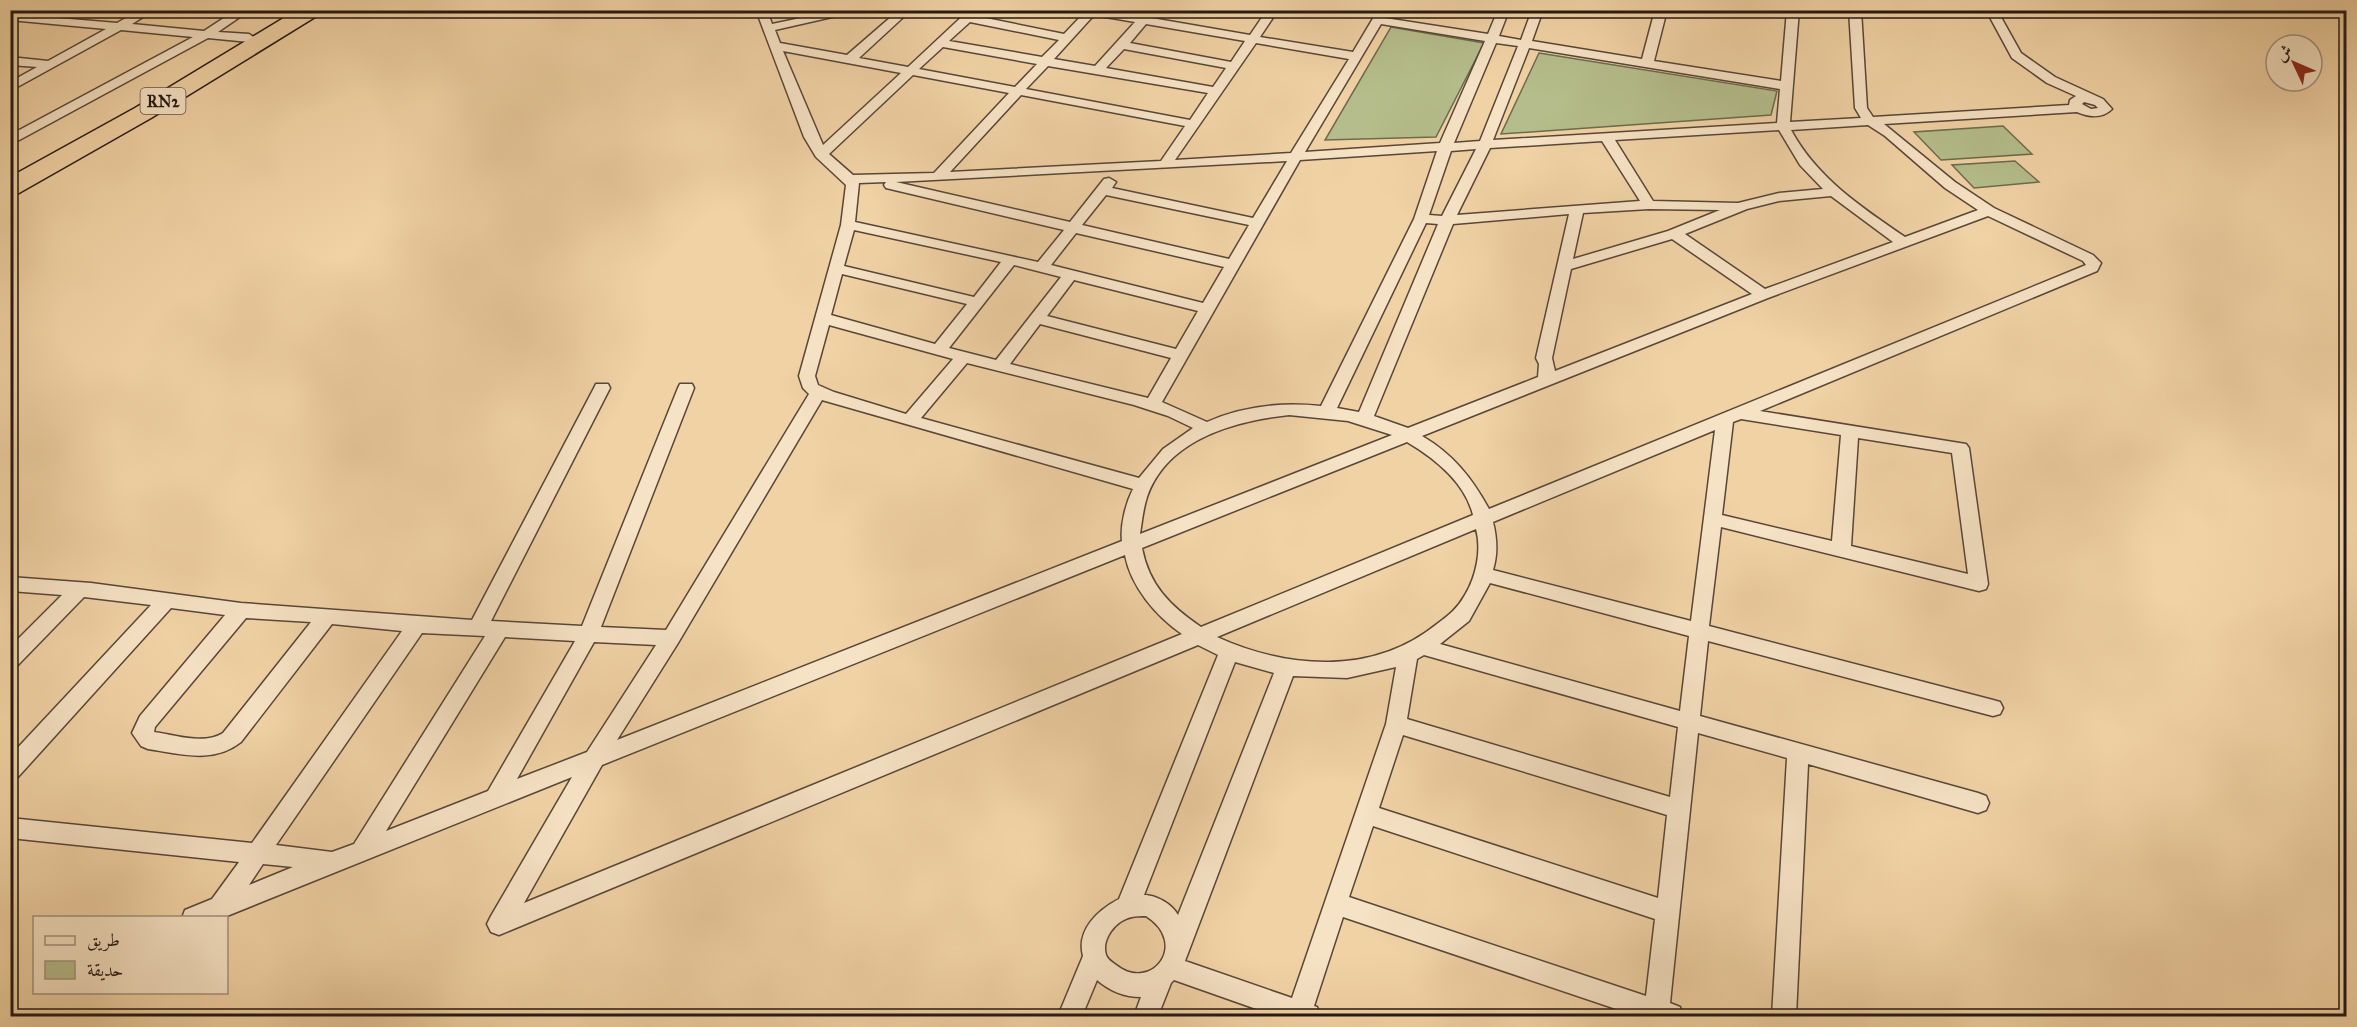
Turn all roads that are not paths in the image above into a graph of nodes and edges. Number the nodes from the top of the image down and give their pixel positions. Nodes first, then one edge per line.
1 (149, 10) edge
2 (245, 10) edge
3 (291, 10) edge
4 (313, 10) edge
5 (761, 10) edge
6 (858, 10) edge
7 (906, 10) edge
8 (1274, 10) edge
9 (1504, 10) edge
10 (1538, 10) edge
11 (1660, 10) edge
12 (1793, 10) edge
13 (1855, 10) edge
14 (1991, 10) edge
15 (1086, 11) edge
16 (835, 13) edge
17 (972, 14) edge
18 (1381, 15) edge
19 (10, 17) edge
20 (1143, 21) junction
21 (119, 27) junction
22 (769, 28) junction
23 (208, 33) junction
24 (249, 38) junction
25 (1068, 38) junction
26 (1252, 40) junction
27 (1492, 40) junction
28 (939, 43) junction
29 (1524, 44) junction
30 (1123, 45) junction
31 (777, 46) junction
32 (1355, 56) junction
33 (852, 58) junction
34 (10, 61) edge
35 (1044, 61) junction
36 (1647, 64) junction
37 (50, 65) junction
38 (1234, 66) junction
39 (912, 70) junction
40 (1098, 70) junction
41 (2051, 80) junction
42 (1786, 86) junction
43 (10, 87) edge
44 (1017, 91) junction
45 (1216, 92) junction
46 (2076, 104) junction
47 (1868, 119) junction
48 (1193, 124) junction
49 (1783, 126) junction
50 (1606, 137) junction
51 (10, 141) edge
52 (1485, 145) junction
53 (1445, 148) junction
54 (821, 154) junction
55 (1296, 156) junction
56 (1165, 164) junction
57 (1121, 167) junction
58 (10, 174) edge
59 (939, 177) junction
60 (850, 179) junction
61 (869, 180) junction
62 (10, 188) edge
63 (1103, 190) junction
64 (1835, 192) junction
65 (1649, 205) junction
66 (1742, 206) junction
67 (1577, 209) junction
68 (1989, 211) junction
69 (1421, 219) junction
70 (1447, 220) junction
71 (1258, 223) junction
72 (848, 225) junction
73 (1071, 229) junction
74 (1673, 234) junction
75 (1904, 243) junction
76 (1011, 260) junction
77 (1234, 265) junction
78 (1565, 266) junction
79 (836, 268) junction
80 (1041, 268) junction
81 (1070, 275) junction
82 (1763, 295) junction
83 (977, 302) junction
84 (1209, 309) junction
85 (823, 318) junction
86 (1036, 318) junction
87 (938, 351) junction
88 (1181, 355) junction
89 (963, 357) junction
90 (1000, 366) junction
91 (1546, 380) junction
92 (602, 388) dead end
93 (686, 388) dead end
94 (818, 393) junction
95 (1151, 406) junction
96 (1327, 411) junction
97 (1732, 417) junction
98 (1365, 418) junction
99 (910, 421) junction
100 (1207, 429) junction
101 (1850, 431) junction
102 (1405, 434) junction
103 (1142, 485) junction
104 (1484, 518) junction
105 (1713, 519) junction
106 (1131, 543) junction
107 (1841, 550) junction
108 (1485, 575) junction
109 (10, 584) edge
110 (80, 589) junction
111 (167, 600) junction
112 (241, 610) junction
113 (327, 616) junction
114 (417, 625) junction
115 (477, 629) junction
116 (499, 630) junction
117 (1699, 631) junction
118 (588, 634) junction
119 (1198, 637) junction
120 (671, 638) junction
121 (1415, 651) junction
122 (1229, 653) junction
123 (10, 660) edge
124 (1287, 669) junction
125 (1993, 708) dead end
126 (1689, 723) junction
127 (1396, 724) junction
128 (1798, 753) junction
129 (595, 757) junction
130 (10, 771) edge
131 (496, 797) junction
132 (1978, 803) dead end
133 (1679, 809) junction
134 (1367, 814) junction
135 (10, 828) edge
136 (362, 850) junction
137 (258, 853) junction
138 (334, 861) junction
139 (1337, 904) junction
140 (221, 906) junction
141 (1128, 906) junction
142 (1668, 912) junction
143 (198, 916) edge
144 (1179, 941) junction
145 (1095, 956) junction
146 (1166, 972) junction
147 (1302, 1015) edge
148 (1661, 1015) edge
149 (1070, 1017) edge
150 (1146, 1017) edge
151 (1784, 1017) edge

1 - 21 street
2 - 23 street
3 - 24 highway, RN2
4 - 62 highway, RN2
5 - 22 street
6 - 16 street
7 - 33 street
8 - 26 street
9 - 27 street
10 - 29 street
11 - 36 street
12 - 42 street
13 - 47 street
14 - 41 street
15 - 20 street
15 - 25 street
16 - 22 street
17 - 25 street
17 - 28 street
18 - 27 street
18 - 32 street
19 - 21 street
20 - 26 street
20 - 30 street
21 - 23 street
21 - 37 street
22 - 31 street
23 - 24 street
23 - 51 street
24 - 58 highway, RN2
25 - 35 street
26 - 32 street
26 - 38 street
27 - 29 street
27 - 53 street
28 - 35 street
28 - 39 street
29 - 36 street
29 - 52 street
30 - 38 street
30 - 40 street
31 - 33 street
31 - 54 street
32 - 55 street
33 - 39 street
34 - 37 street
35 - 40 street
35 - 44 street
36 - 42 street
37 - 43 street
38 - 45 street
39 - 44 street
39 - 54 street
40 - 45 street
41 - 46 street
41 - 46 street
42 - 49 street
44 - 48 street
44 - 59 street
45 - 48 street
46 - 47 street
47 - 49 street
47 - 68 street
48 - 56 street
49 - 50 street
49 - 64 street
50 - 52 street
50 - 65 street
52 - 53 street
52 - 70 street
53 - 55 street
53 - 69 street
54 - 60 street
55 - 56 street
55 - 71 street
56 - 57 street
57 - 59 street
57 - 63 street
59 - 61 street
60 - 61 street
60 - 72 street
61 - 73 street
63 - 71 street
63 - 73 street
64 - 66 street
64 - 75 street
65 - 66 street
65 - 67 street
66 - 74 street
67 - 70 street
67 - 78 street
68 - 75 street
68 - 97 street
69 - 70 street
69 - 96 street
70 - 98 street
71 - 77 street
72 - 76 street
72 - 79 street
73 - 77 street
73 - 80 street
74 - 78 street
74 - 82 street
75 - 82 street
76 - 80 street
76 - 83 street
77 - 84 street
78 - 91 street
79 - 83 street
79 - 85 street
80 - 81 street
81 - 84 street
81 - 86 street
82 - 91 street
83 - 87 street
84 - 88 street
85 - 87 street
85 - 94 street
86 - 88 street
86 - 90 street
87 - 89 street
88 - 95 street
89 - 90 street
89 - 99 street
90 - 95 street
91 - 102 street
92 - 115 street
93 - 118 street
94 - 99 street
94 - 120 street
95 - 100 street
96 - 98 street
96 - 100 street
97 - 101 street
97 - 104 street
97 - 105 street
98 - 102 street
99 - 103 street
100 - 103 street
101 - 107 street
101 - 107 street
102 - 104 street
102 - 106 street
103 - 106 street
104 - 108 street
104 - 119 street
105 - 107 street
105 - 117 street
106 - 119 street
106 - 129 street
108 - 117 street
108 - 121 street
109 - 110 street
110 - 111 street
110 - 123 street
111 - 112 street
111 - 130 street
112 - 113 street
112 - 113 street
113 - 114 street
114 - 115 street
114 - 137 street
115 - 116 street
116 - 118 street
116 - 136 street
117 - 125 street
117 - 126 street
118 - 120 street
118 - 131 street
119 - 122 street
119 - 129 street
120 - 129 street
121 - 124 street
121 - 126 street
121 - 127 street
122 - 124 street
122 - 141 street
124 - 144 street
126 - 128 street
126 - 133 street
127 - 133 street
127 - 134 street
128 - 132 street
128 - 151 street
129 - 131 street
131 - 136 street
133 - 142 street
134 - 139 street
134 - 142 street
135 - 137 street
136 - 138 street
137 - 138 street
137 - 140 street
138 - 140 street
139 - 147 street
139 - 148 street
140 - 143 street
141 - 144 street
141 - 145 street
142 - 148 street
144 - 146 street
145 - 146 street
145 - 149 street
146 - 147 street
146 - 150 street

